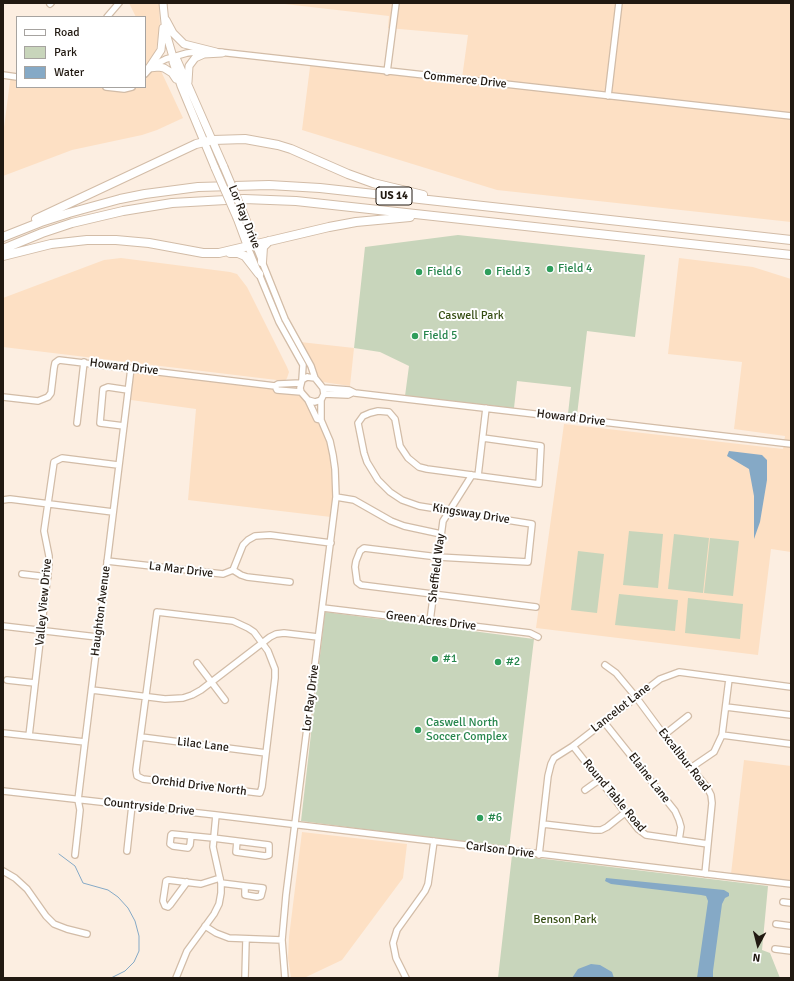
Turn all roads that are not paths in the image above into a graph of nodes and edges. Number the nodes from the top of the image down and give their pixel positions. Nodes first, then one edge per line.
1 (119, 3) edge
2 (163, 3) edge
3 (396, 3) edge
4 (619, 3) edge
5 (163, 13) junction
6 (108, 16) edge
7 (219, 52) junction
8 (173, 57) junction
9 (147, 71) edge
10 (387, 72) junction
11 (3, 75) edge
12 (16, 77) edge
13 (185, 86) junction
14 (115, 88) edge
15 (128, 88) edge
16 (608, 96) junction
17 (791, 116) edge
18 (213, 140) junction
19 (204, 142) junction
20 (459, 203) junction
21 (432, 216) junction
22 (4, 237) edge
23 (791, 240) edge
24 (269, 241) junction
25 (251, 245) junction
26 (3, 249) edge
27 (209, 253) junction
28 (791, 255) edge
29 (3, 256) edge
30 (262, 262) junction
31 (259, 274) junction
32 (297, 348) junction
33 (84, 362) junction
34 (131, 368) junction
35 (315, 378) junction
36 (301, 381) junction
37 (275, 386) junction
38 (323, 388) junction
39 (128, 390) junction
40 (301, 392) junction
41 (352, 393) junction
42 (324, 394) junction
43 (3, 397) edge
44 (308, 400) junction
45 (321, 400) junction
46 (486, 408) junction
47 (321, 420) junction
48 (77, 423) dead end
49 (124, 426) junction
50 (483, 438) junction
51 (791, 444) edge
52 (118, 465) junction
53 (475, 476) junction
54 (336, 498) junction
55 (3, 500) edge
56 (47, 504) junction
57 (449, 511) junction
58 (113, 512) junction
59 (441, 534) junction
60 (331, 543) junction
61 (438, 557) junction
62 (107, 561) junction
63 (233, 570) junction
64 (22, 574) dead end
65 (48, 577) junction
66 (290, 582) dead end
67 (434, 595) junction
68 (536, 607) dead end
69 (323, 608) junction
70 (430, 621) junction
71 (3, 626) edge
72 (42, 631) junction
73 (97, 637) junction
74 (318, 637) junction
75 (538, 637) dead end
76 (261, 642) junction
77 (197, 663) dead end
78 (604, 665) dead end
79 (729, 679) junction
80 (7, 680) dead end
81 (211, 682) junction
82 (35, 683) junction
83 (791, 688) edge
84 (92, 690) junction
85 (146, 697) junction
86 (636, 697) junction
87 (225, 700) dead end
88 (726, 708) junction
89 (791, 715) edge
90 (688, 716) dead end
91 (604, 722) junction
92 (3, 733) edge
93 (664, 734) junction
94 (722, 734) junction
95 (29, 736) junction
96 (141, 737) junction
97 (85, 742) junction
98 (791, 744) edge
99 (573, 746) junction
100 (266, 753) junction
101 (692, 768) junction
102 (599, 780) junction
103 (585, 790) dead end
104 (3, 791) edge
105 (78, 800) junction
106 (132, 805) junction
107 (626, 812) junction
108 (216, 815) junction
109 (543, 824) junction
110 (296, 825) junction
111 (191, 836) dead end
112 (213, 838) junction
113 (679, 840) junction
114 (237, 841) junction
115 (434, 842) junction
116 (708, 844) junction
117 (127, 851) dead end
118 (539, 854) junction
119 (75, 855) dead end
120 (3, 871) edge
121 (705, 874) junction
122 (220, 881) junction
123 (187, 882) junction
124 (791, 884) edge
125 (245, 886) dead end
126 (783, 902) dead end
127 (791, 903) edge
128 (776, 924) dead end
129 (205, 926) junction
130 (791, 926) edge
131 (87, 934) dead end
132 (246, 940) junction
133 (282, 940) junction
134 (774, 949) dead end
135 (791, 951) edge
136 (176, 978) edge
137 (245, 978) edge
138 (284, 978) edge
139 (406, 978) edge

1 - 6 street
2 - 5 main road, Lor Ray Drive
3 - 10 street
4 - 16 street
5 - 7 main road
5 - 8 main road, Lor Ray Drive
5 - 9 main road
7 - 8 street, Commerce Drive
7 - 10 street, Commerce Drive
7 - 13 main road
8 - 9 street, Commerce Drive
8 - 13 main road, Lor Ray Drive
9 - 13 main road
10 - 16 street, Commerce Drive
11 - 12 street
13 - 18 main road, Lor Ray Drive
13 - 19 main road, Lor Ray Drive
14 - 15 street
16 - 17 street, Commerce Drive
18 - 19 highway
18 - 20 highway
18 - 25 main road, Lor Ray Drive, bridge
19 - 22 highway
19 - 25 main road, Lor Ray Drive, bridge
20 - 22 highway, US 14
20 - 23 highway, US 14
21 - 24 highway
21 - 26 highway, US 14
21 - 28 highway, US 14
24 - 25 highway
24 - 30 highway
25 - 27 highway
25 - 30 street, Lor Ray Drive
25 - 31 street, Lor Ray Drive
27 - 29 highway
27 - 31 highway
30 - 32 street, Lor Ray Drive
31 - 32 street, Lor Ray Drive
32 - 35 street, Lor Ray Drive
32 - 36 street, Lor Ray Drive
33 - 34 street, Howard Drive
33 - 43 street, Howard Drive
33 - 48 street
34 - 37 street, Howard Drive
34 - 39 street, Haughton Avenue
35 - 36 street
35 - 38 street
36 - 37 street, Howard Drive
36 - 40 street
37 - 40 street, Howard Drive
38 - 41 street, Howard Drive
38 - 42 street
39 - 49 street, Haughton Avenue
39 - 49 street
40 - 44 street
41 - 42 street, Howard Drive
41 - 46 street, Howard Drive
42 - 45 street
44 - 45 street
44 - 47 street, Lor Ray Drive
45 - 47 street, Lor Ray Drive
46 - 50 street, Sheffield Way
46 - 51 street, Howard Drive
47 - 54 street, Lor Ray Drive
49 - 52 street, Haughton Avenue
50 - 53 street, Sheffield Way
50 - 53 street, Kingsway Drive
52 - 56 street, Valley View Drive
52 - 58 street, Haughton Avenue
53 - 57 street, Sheffield Way
53 - 57 street, Kingsway Drive
54 - 59 street
54 - 60 street, Lor Ray Drive
55 - 56 street
56 - 58 street
56 - 65 street, Valley View Drive
57 - 59 street, Sheffield Way
57 - 61 street, Kingsway Drive
58 - 62 street, Haughton Avenue
59 - 61 street, Sheffield Way
60 - 63 street
60 - 69 street, Lor Ray Drive
61 - 67 street, Sheffield Way
61 - 67 street, Kingsway Drive
62 - 63 street, La Mar Drive
62 - 73 street, Haughton Avenue
63 - 66 street
64 - 65 street
65 - 72 street, Valley View Drive
67 - 68 street, Kingsway Drive
67 - 70 street, Sheffield Way
69 - 70 street, Green Acres Drive
69 - 74 street, Lor Ray Drive
70 - 75 street, Green Acres Drive
71 - 72 street
72 - 73 street
72 - 82 street, Valley View Drive
73 - 84 street, Haughton Avenue
74 - 76 street
74 - 110 street, Lor Ray Drive
76 - 81 street
76 - 85 street, Orchid Drive North
76 - 100 street, Orchid Drive North
77 - 81 street
78 - 86 street, Excalibur Road
79 - 83 street, Lancelot Lane
79 - 86 street, Lancelot Lane
79 - 88 street
80 - 82 street
81 - 85 street
81 - 87 street
82 - 95 street, Valley View Drive
84 - 85 street
84 - 97 street, Haughton Avenue
85 - 96 street, Orchid Drive North
86 - 91 street, Lancelot Lane
86 - 93 street, Excalibur Road
88 - 89 street
88 - 94 street
90 - 93 street
91 - 99 street, Lancelot Lane
91 - 113 street, Elaine Lane
92 - 95 street
93 - 101 street, Excalibur Road
94 - 98 street
94 - 101 street
95 - 97 street
96 - 100 street, Lilac Lane
96 - 100 street, Orchid Drive North
97 - 105 street, Haughton Avenue
99 - 102 street, Round Table Road
99 - 109 street, Lancelot Lane
101 - 116 street, Excalibur Road
102 - 103 street
102 - 107 street, Round Table Road
104 - 105 street, Countryside Drive
105 - 106 street, Countryside Drive
105 - 119 street, Haughton Avenue
106 - 108 street, Countryside Drive
106 - 117 street
107 - 109 street
107 - 113 street, Round Table Road
108 - 110 street, Countryside Drive
108 - 112 street
109 - 118 street, Lancelot Lane
110 - 115 street, Carlson Drive
110 - 133 street, Lor Ray Drive
111 - 112 street
112 - 114 street
112 - 122 street
113 - 116 street, Round Table Road
114 - 114 street
115 - 118 street, Carlson Drive
115 - 139 street
116 - 121 street, Excalibur Road
118 - 121 street, Carlson Drive
120 - 131 street
121 - 124 street, Carlson Drive
122 - 123 street
122 - 125 street
122 - 129 street
123 - 123 street
126 - 127 street
128 - 130 street
129 - 132 street
129 - 136 street
132 - 133 street
132 - 137 street
133 - 138 street, Lor Ray Drive
134 - 135 street

